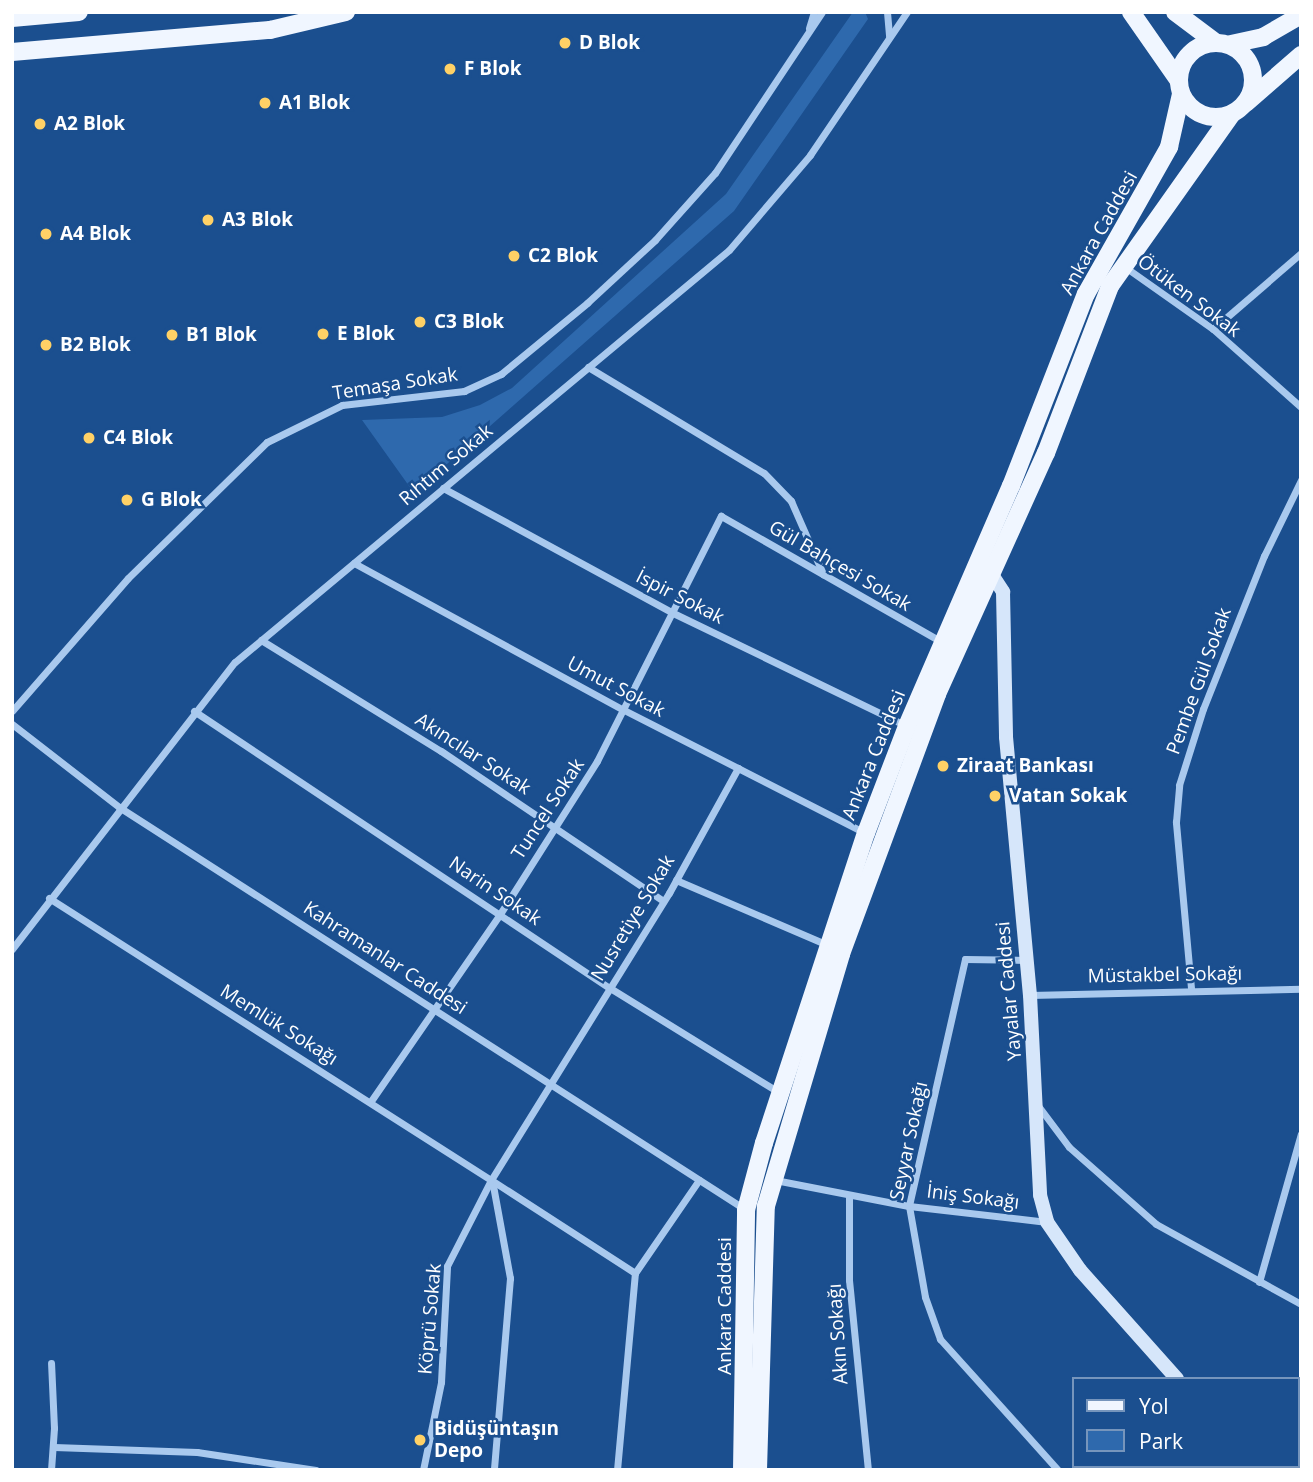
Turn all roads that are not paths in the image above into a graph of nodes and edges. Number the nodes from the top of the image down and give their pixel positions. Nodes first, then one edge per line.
1 (79, 12) edge
2 (346, 12) edge
3 (814, 12) edge
4 (822, 12) edge
5 (887, 12) edge
6 (907, 12) edge
7 (1131, 12) edge
8 (1175, 12) edge
9 (1301, 15) edge
10 (12, 18) edge
11 (806, 38) junction
12 (889, 38) junction
13 (1224, 43) junction
14 (12, 52) edge
15 (1301, 55) edge
16 (1180, 88) junction
17 (1238, 109) junction
18 (1301, 253) edge
19 (1122, 265) junction
20 (1213, 329) junction
21 (587, 367) junction
22 (1301, 407) edge
23 (1301, 480) edge
24 (443, 488) junction
25 (721, 516) joint
26 (354, 563) junction
27 (986, 566) junction
28 (823, 575) junction
29 (671, 612) junction
30 (261, 640) junction
31 (942, 642) junction
32 (624, 710) junction
33 (12, 711) edge
34 (194, 711) junction
35 (12, 724) edge
36 (907, 726) junction
37 (738, 768) junction
38 (119, 807) junction
39 (554, 827) junction
40 (866, 833) junction
41 (676, 880) junction
42 (49, 898) junction
43 (663, 901) junction
44 (500, 914) junction
45 (829, 946) junction
46 (12, 949) edge
47 (1026, 960) junction
48 (610, 988) junction
49 (1191, 988) junction
50 (1301, 989) edge
51 (1030, 995) junction
52 (436, 1009) junction
53 (550, 1082) junction
54 (780, 1094) junction
55 (371, 1101) junction
56 (1036, 1101) junction
57 (1301, 1134) edge
58 (491, 1180) junction
59 (699, 1180) junction
60 (771, 1180) junction
61 (849, 1196) junction
62 (909, 1206) junction
63 (746, 1210) junction
64 (764, 1214) junction
65 (1047, 1222) junction
66 (635, 1273) junction
67 (1259, 1282) junction
68 (1301, 1304) edge
69 (51, 1363) dead end
70 (1175, 1377) edge
71 (54, 1447) junction
72 (51, 1470) edge
73 (316, 1470) edge
74 (423, 1470) edge
75 (494, 1470) edge
76 (617, 1470) edge
77 (743, 1470) edge
78 (758, 1470) edge
79 (868, 1470) edge
80 (1058, 1470) edge

1 - 10 main road
2 - 14 main road
3 - 11 street
4 - 11 street, Temaşa Sokak
5 - 12 street
6 - 12 street, Rıhtım Sokak
7 - 16 main road
8 - 13 main road
9 - 13 main road, Ankara Caddesi
11 - 33 street, Temaşa Sokak
12 - 21 street, Rıhtım Sokak
13 - 16 main road, Ankara Caddesi
13 - 17 main road
15 - 17 main road, Ankara Caddesi
16 - 17 main road
16 - 27 main road, Ankara Caddesi
17 - 19 main road, Ankara Caddesi
18 - 20 street
19 - 20 street, Ötüken Sokak
19 - 27 main road, Ankara Caddesi
20 - 22 street, Ötüken Sokak
21 - 24 street, Rıhtım Sokak
21 - 28 street
23 - 49 street, Pembe Gül Sokak
24 - 26 street, Rıhtım Sokak
24 - 29 street, İspir Sokak
25 - 28 street, Gül Bahçesi Sokak
25 - 29 street, Tuncel Sokak
26 - 30 street, Rıhtım Sokak
26 - 32 street, Umut Sokak
27 - 31 main road, Ankara Caddesi
27 - 47 street, Yayalar Caddesi
27 - 60 main road, Ankara Caddesi
28 - 31 street, Gül Bahçesi Sokak
29 - 32 street, Tuncel Sokak
29 - 36 street, İspir Sokak
30 - 34 street, Rıhtım Sokak
30 - 39 street, Akıncılar Sokak
31 - 36 main road, Ankara Caddesi
32 - 37 street, Umut Sokak
32 - 39 street, Tuncel Sokak
34 - 38 street, Rıhtım Sokak
34 - 44 street, Narin Sokak
35 - 38 street, Kahramanlar Caddesi
36 - 40 main road, Ankara Caddesi
37 - 40 street, Umut Sokak
37 - 41 street, Nusretiye Sokak
38 - 42 street, Rıhtım Sokak
38 - 52 street, Kahramanlar Caddesi
39 - 43 street, Akıncılar Sokak
39 - 44 street, Tuncel Sokak
40 - 45 main road, Ankara Caddesi
41 - 43 street, Nusretiye Sokak
41 - 45 street
42 - 46 street, Rıhtım Sokak
42 - 55 street, Memlük Sokağı
43 - 48 street, Nusretiye Sokak
44 - 48 street, Narin Sokak
44 - 52 street, Tuncel Sokak
45 - 54 main road, Ankara Caddesi
47 - 51 street, Yayalar Caddesi
47 - 62 street, Seyyar Sokağı
48 - 53 street, Nusretiye Sokak
48 - 54 street, Narin Sokak
49 - 50 street, Müstakbel Sokağı
49 - 51 street, Müstakbel Sokağı
51 - 56 street, Yayalar Caddesi
52 - 53 street, Kahramanlar Caddesi
52 - 55 street, Tuncel Sokak
53 - 58 street, Nusretiye Sokak
53 - 59 street, Kahramanlar Caddesi
54 - 63 main road, Ankara Caddesi
55 - 58 street, Memlük Sokağı
56 - 65 street, Yayalar Caddesi
56 - 67 street
57 - 67 street
58 - 66 street, Memlük Sokağı
58 - 74 street, Köprü Sokak
58 - 75 street
59 - 63 street, Kahramanlar Caddesi
59 - 66 street
60 - 61 street, İniş Sokağı
60 - 64 main road, Ankara Caddesi
61 - 62 street, İniş Sokağı
61 - 79 street, Akın Sokağı
62 - 65 street, İniş Sokağı
62 - 80 street, Seyyar Sokağı
63 - 64 main road
63 - 77 main road, Ankara Caddesi
64 - 78 main road, Ankara Caddesi
65 - 70 street, Yayalar Caddesi
66 - 76 street
67 - 68 street
69 - 71 street
71 - 72 street
71 - 73 street

